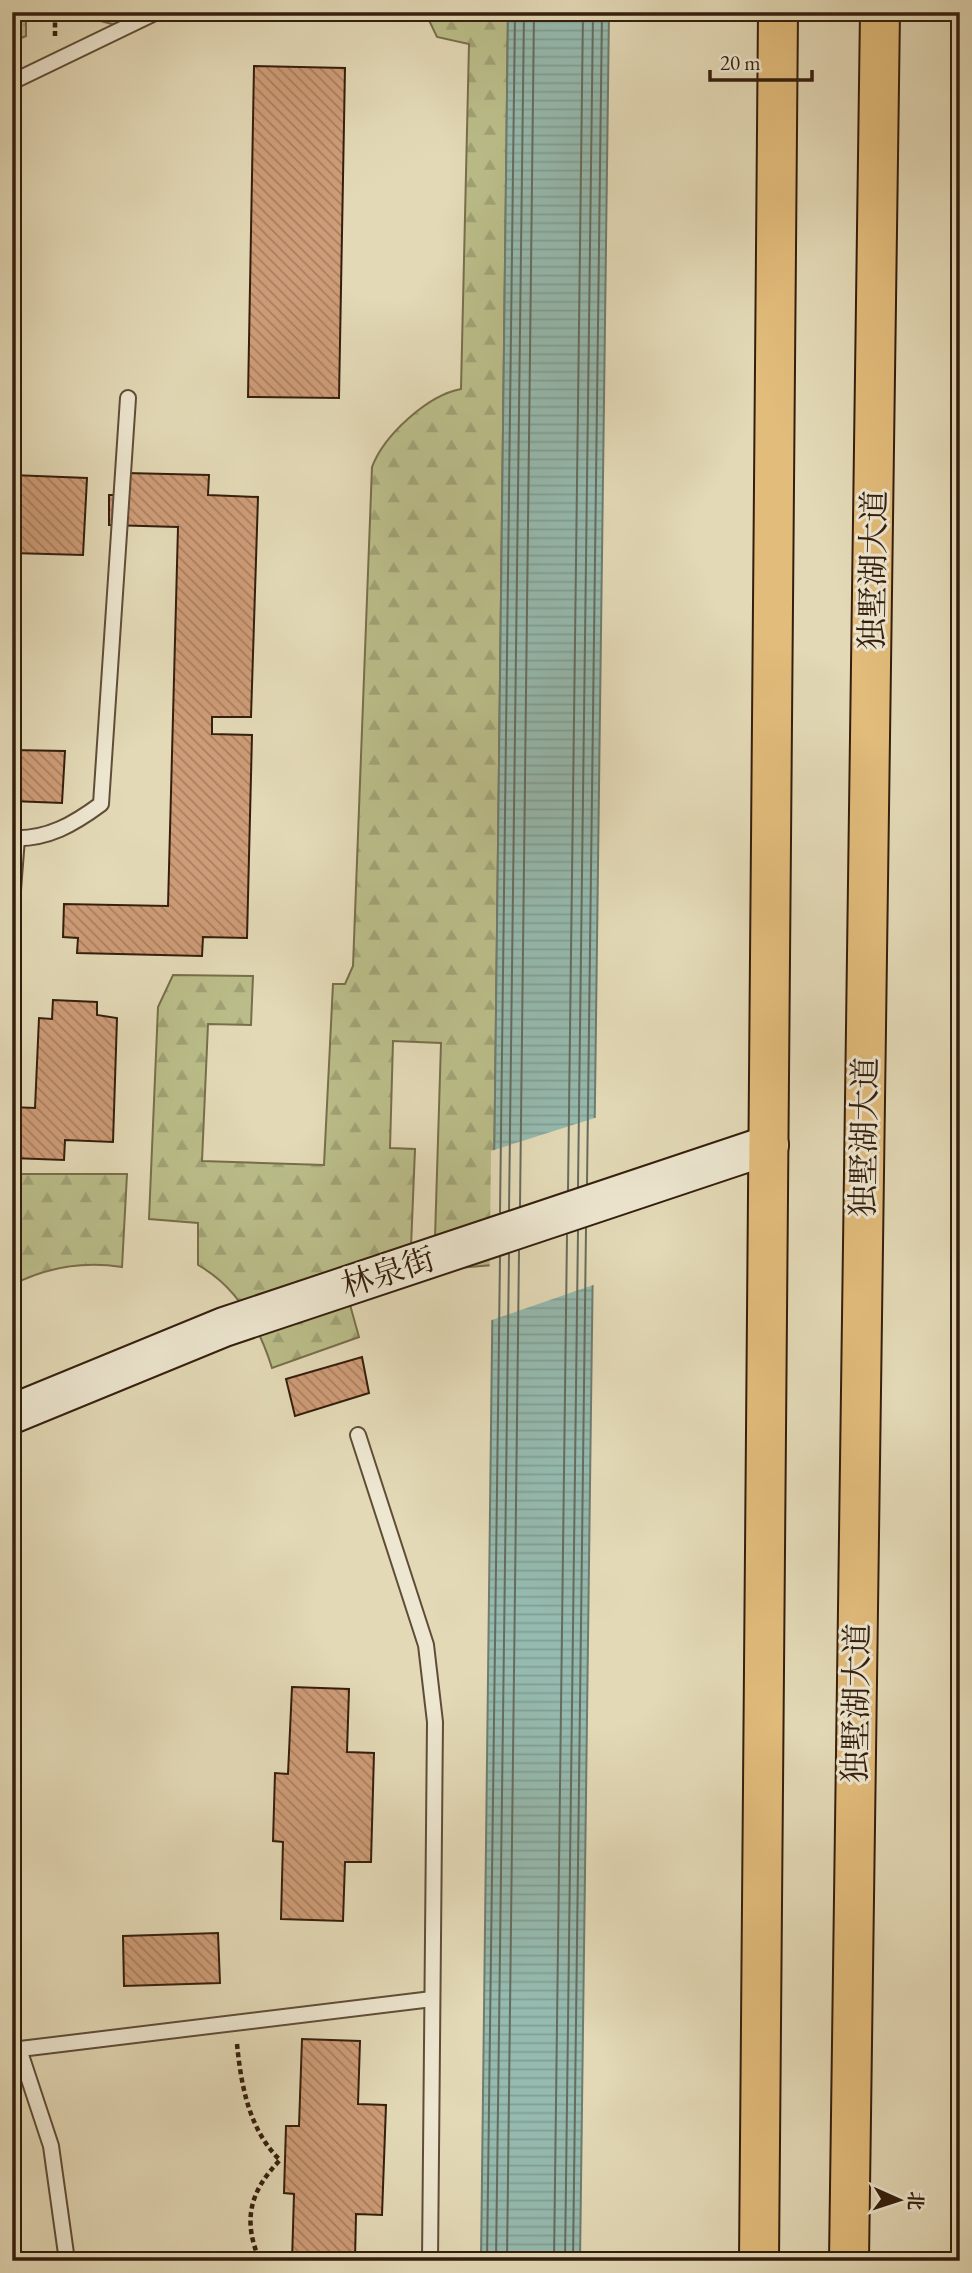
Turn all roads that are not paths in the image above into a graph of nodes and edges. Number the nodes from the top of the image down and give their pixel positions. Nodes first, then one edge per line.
1 (157, 12) edge
2 (778, 12) edge
3 (880, 12) edge
4 (12, 82) edge
5 (128, 398) dead end
6 (15, 838) edge
7 (12, 902) edge
8 (769, 1145) junction
9 (12, 1414) edge
10 (358, 1435) dead end
11 (432, 1998) junction
12 (15, 2050) edge
13 (67, 2261) edge
14 (430, 2261) edge
15 (759, 2261) edge
16 (849, 2261) edge

1 - 4 lane
2 - 8 main road
3 - 16 main road, 独墅湖大道
5 - 6 lane
6 - 7 lane
8 - 9 main road, 林泉街
8 - 15 main road
10 - 11 lane
11 - 12 lane
11 - 14 lane
12 - 13 lane

